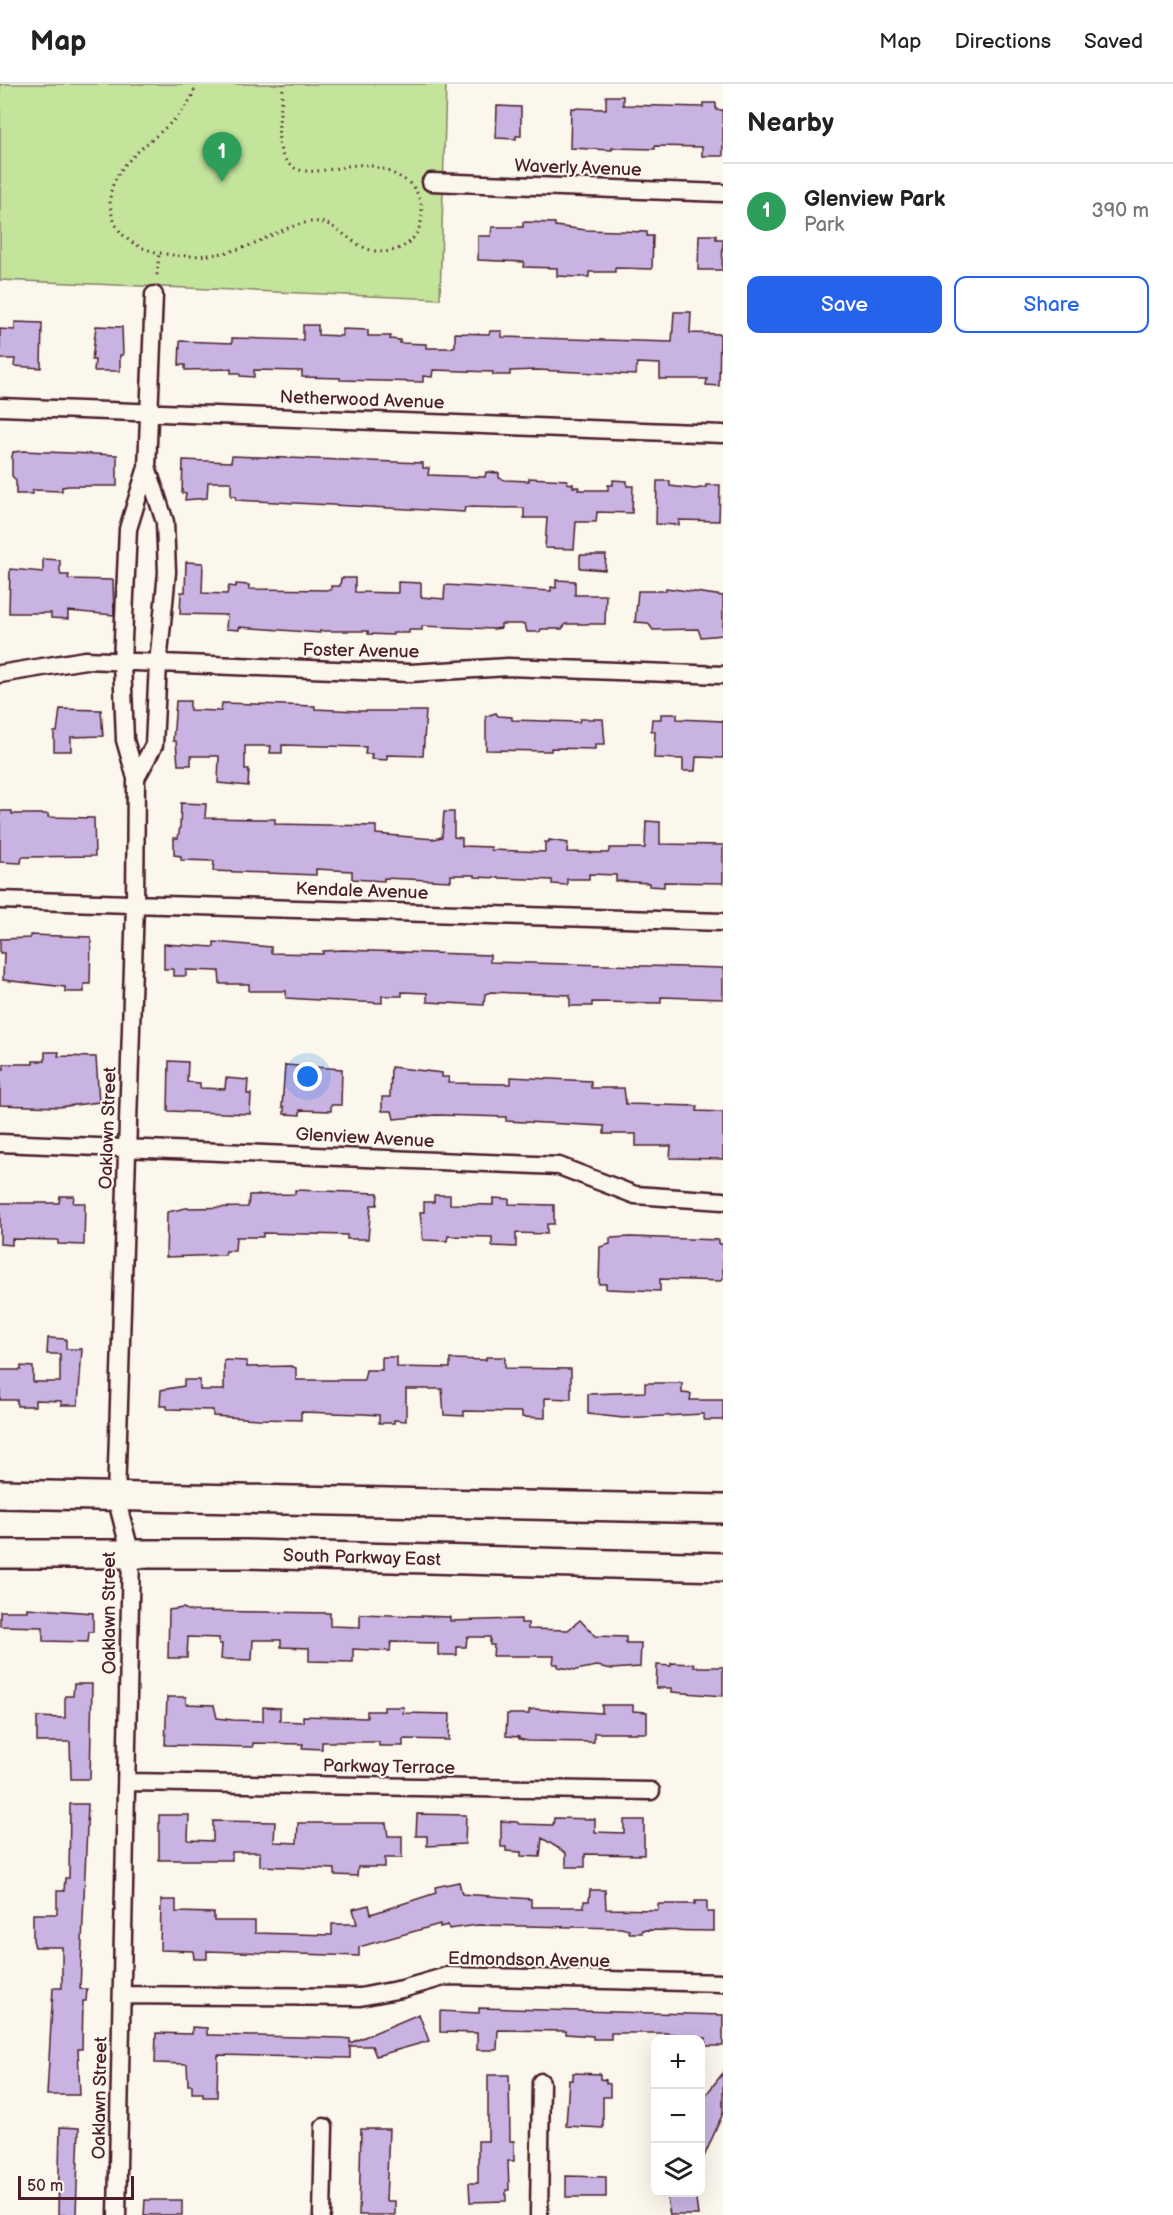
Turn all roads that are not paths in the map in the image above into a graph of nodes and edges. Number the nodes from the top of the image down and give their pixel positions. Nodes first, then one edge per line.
1 (431, 182) dead end
2 (723, 194) edge
3 (154, 295) dead end
4 (0, 407) edge
5 (149, 412) junction
6 (723, 434) edge
7 (147, 467) junction
8 (122, 663) junction
9 (158, 664) junction
10 (0, 674) edge
11 (723, 675) edge
12 (136, 778) junction
13 (0, 900) edge
14 (135, 904) junction
15 (723, 922) edge
16 (0, 1143) edge
17 (126, 1147) junction
18 (723, 1201) edge
19 (0, 1494) edge
20 (116, 1497) junction
21 (723, 1509) edge
22 (0, 1554) edge
23 (131, 1555) junction
24 (723, 1567) edge
25 (127, 1782) junction
26 (651, 1791) dead end
27 (723, 1983) edge
28 (122, 1995) junction
29 (541, 2082) dead end
30 (324, 2127) dead end
31 (117, 2215) edge
32 (322, 2215) edge
33 (538, 2215) edge

1 - 2 street, Waverly Avenue
3 - 5 street
4 - 5 street, Netherwood Avenue
5 - 6 street, Netherwood Avenue
5 - 7 street
7 - 8 street
7 - 9 street
8 - 9 street, Foster Avenue
8 - 10 street, Foster Avenue
8 - 12 street
9 - 11 street, Foster Avenue
9 - 12 street
12 - 14 street, Oaklawn Street
13 - 14 street, Kendale Avenue
14 - 15 street, Kendale Avenue
14 - 17 street, Oaklawn Street
16 - 17 street, Glenview Avenue
17 - 18 street, Glenview Avenue
17 - 20 street, Oaklawn Street
19 - 20 main road
20 - 21 main road
20 - 23 street, Oaklawn Street
22 - 23 main road, South Parkway East
23 - 24 main road, South Parkway East
23 - 25 street, Oaklawn Street
25 - 26 street, Parkway Terrace
25 - 28 street, Oaklawn Street
27 - 28 street, Edmondson Avenue
28 - 31 street, Oaklawn Street
29 - 33 street
30 - 32 street

